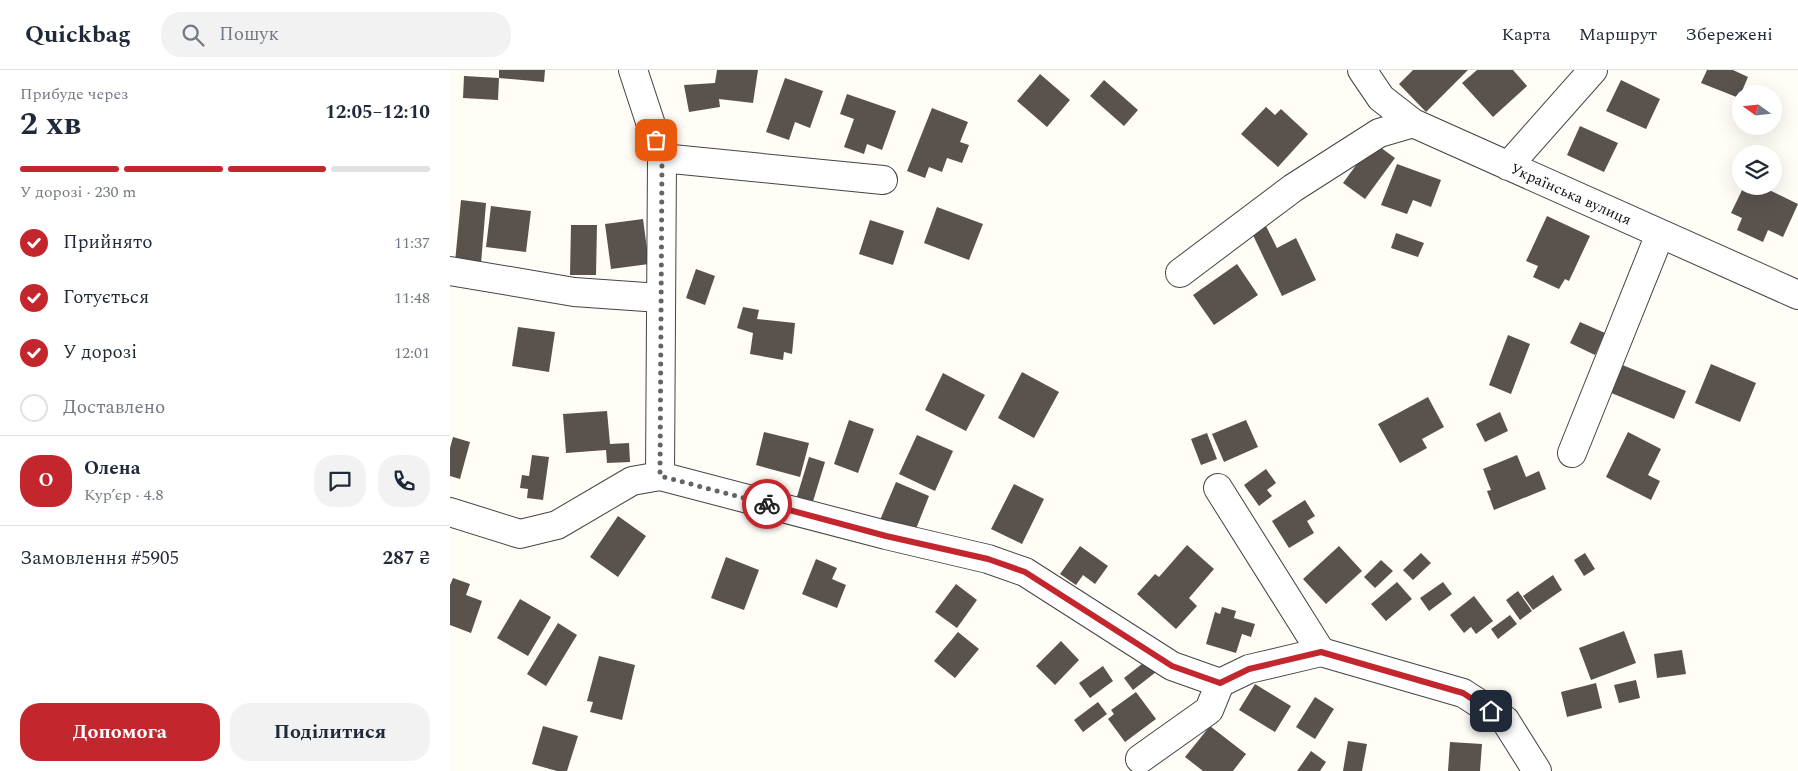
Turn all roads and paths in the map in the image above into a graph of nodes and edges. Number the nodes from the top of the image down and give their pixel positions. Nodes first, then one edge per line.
1 (633, 70) edge
2 (1362, 70) edge
3 (1593, 70) edge
4 (1413, 123) junction
5 (662, 158) junction
6 (1508, 166) junction
7 (883, 180) dead end
8 (1660, 234) junction
9 (450, 271) edge
10 (1180, 273) dead end
11 (1798, 295) edge
12 (660, 298) junction
13 (1572, 453) dead end
14 (660, 476) junction
15 (1218, 488) dead end
16 (450, 512) edge
17 (1321, 652) junction
18 (1220, 683) junction
19 (1140, 759) dead end
20 (1537, 771) edge

1 - 5 street
2 - 4 street, Українська вулиця
3 - 6 street
4 - 6 street, Українська вулиця
4 - 10 street
5 - 7 street
5 - 12 street
6 - 8 street, Українська вулиця
8 - 11 street, Українська вулиця
8 - 13 street
9 - 12 street
12 - 14 street
14 - 16 street
14 - 18 street
15 - 17 street
17 - 18 street
17 - 20 street
18 - 19 street

